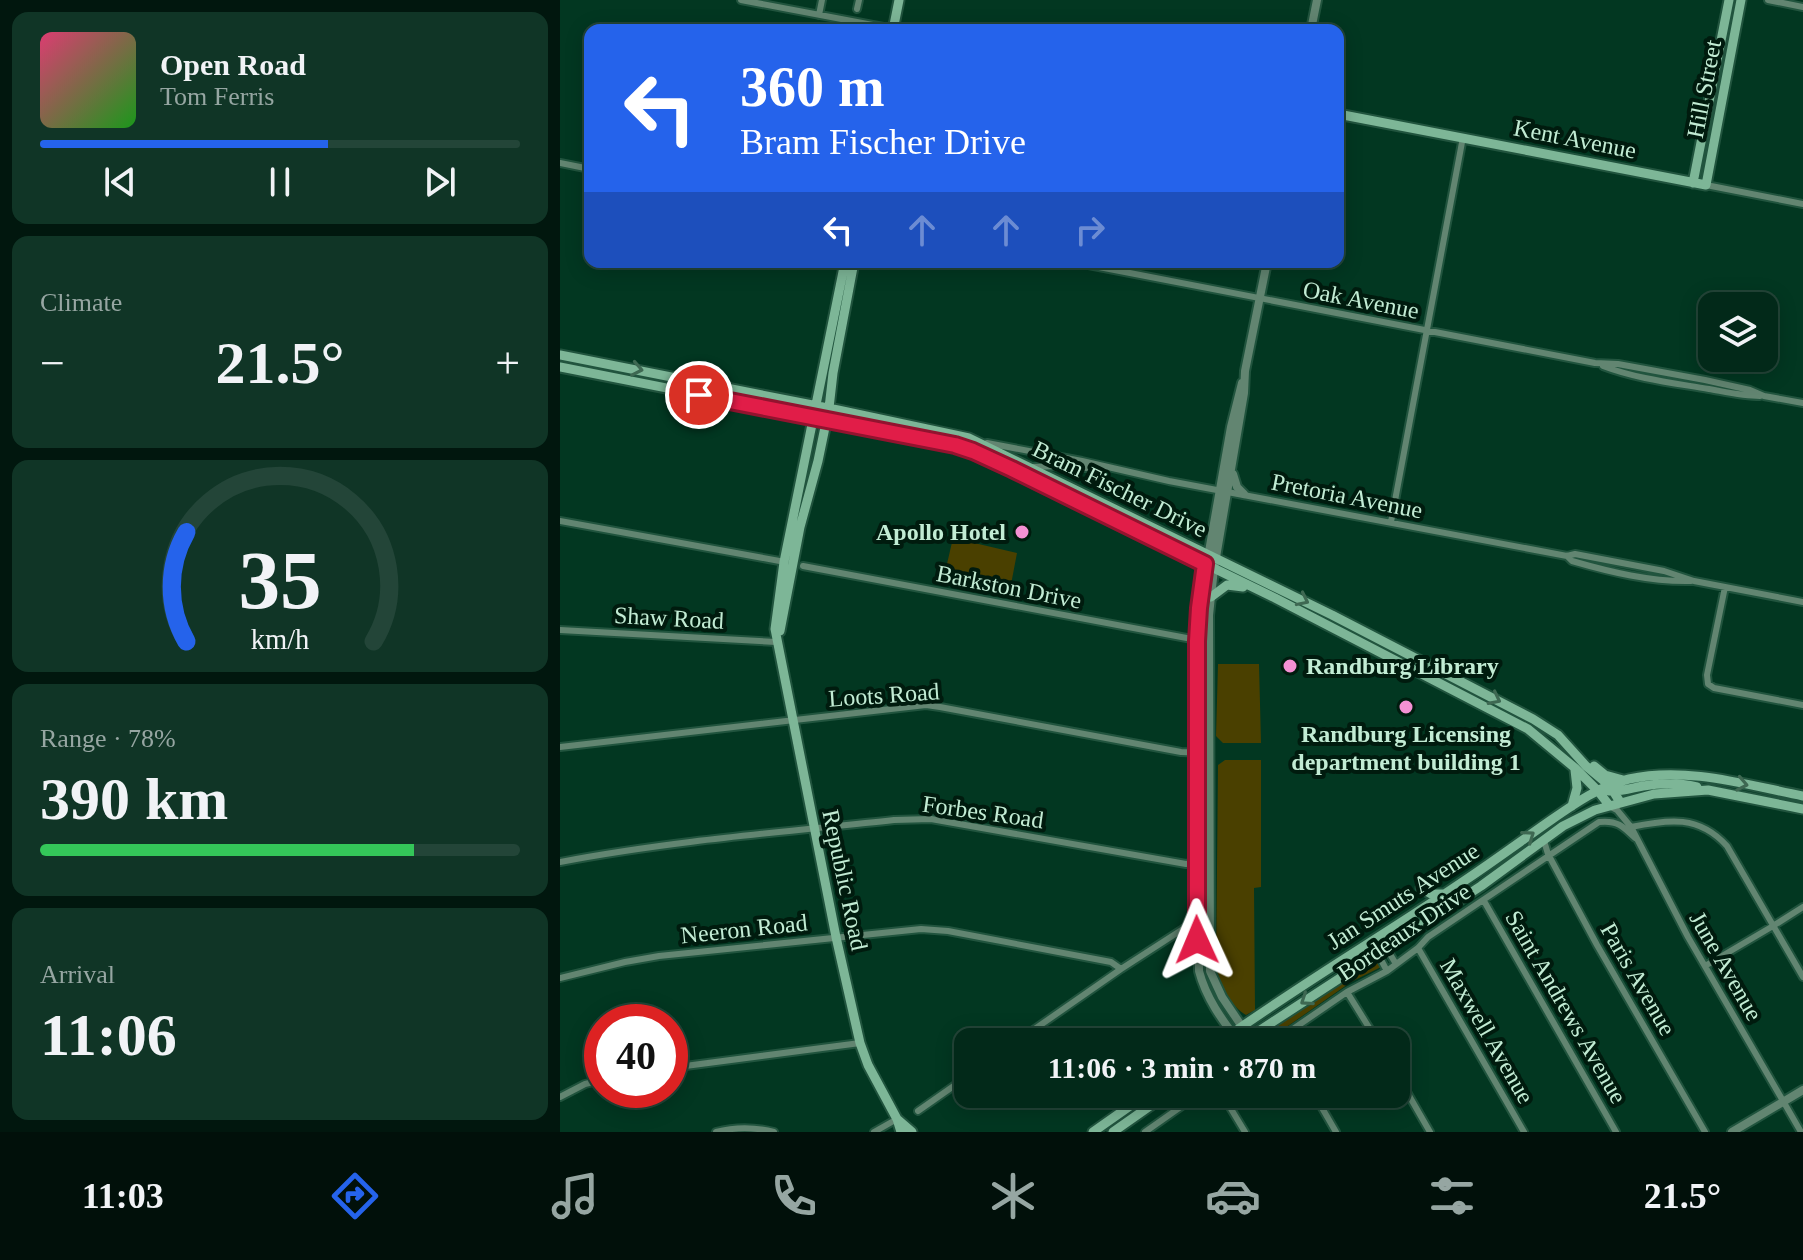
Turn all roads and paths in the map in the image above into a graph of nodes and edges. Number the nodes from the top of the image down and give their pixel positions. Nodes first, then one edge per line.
1 (741, 0) edge
2 (822, 0) edge
3 (859, 0) edge
4 (899, 0) edge
5 (1317, 0) edge
6 (1729, 0) edge
7 (1741, 0) edge
8 (1768, 0) edge
9 (1803, 7) edge
10 (857, 9) dead end
11 (819, 15) junction
12 (865, 24) edge
13 (896, 24) edge
14 (1312, 24) edge
15 (1344, 115) edge
16 (1463, 137) junction
17 (560, 163) edge
18 (584, 168) edge
19 (1693, 183) junction
20 (1706, 185) junction
21 (1803, 204) edge
22 (844, 268) edge
23 (853, 268) edge
24 (1104, 268) edge
25 (1266, 268) edge
26 (1259, 298) junction
27 (1428, 331) junction
28 (560, 355) edge
29 (560, 367) edge
30 (1245, 371) junction
31 (1803, 403) edge
32 (816, 406) junction
33 (829, 408) junction
34 (813, 418) junction
35 (827, 421) junction
36 (977, 442) junction
37 (1028, 467) junction
38 (1012, 469) junction
39 (1232, 469) junction
40 (1120, 471) junction
41 (1223, 491) junction
42 (1244, 494) junction
43 (560, 521) edge
44 (1391, 522) junction
45 (1211, 561) junction
46 (793, 564) junction
47 (1725, 587) junction
48 (1254, 589) junction
49 (1211, 597) junction
50 (1803, 602) edge
51 (560, 630) edge
52 (1197, 641) junction
53 (776, 642) junction
54 (1208, 642) junction
55 (1803, 705) edge
56 (792, 720) junction
57 (1558, 735) junction
58 (560, 747) edge
59 (1197, 753) junction
60 (1208, 753) junction
61 (1575, 768) junction
62 (1625, 780) junction
63 (1612, 789) junction
64 (1708, 790) junction
65 (1598, 791) junction
66 (1803, 796) edge
67 (1620, 802) junction
68 (1609, 805) junction
69 (1572, 806) junction
70 (1803, 809) edge
71 (1623, 816) junction
72 (1631, 827) junction
73 (814, 829) junction
74 (1635, 838) junction
75 (1544, 841) junction
76 (1548, 854) junction
77 (1209, 860) junction
78 (560, 862) edge
79 (1197, 862) junction
80 (1421, 888) dead end
81 (1444, 894) junction
82 (1484, 901) junction
83 (1803, 907) edge
84 (1208, 919) junction
85 (1197, 920) junction
86 (1773, 926) junction
87 (836, 937) junction
88 (1375, 939) junction
89 (1418, 948) junction
90 (1382, 951) junction
91 (1396, 964) junction
92 (1705, 966) junction
93 (1121, 969) junction
94 (1387, 971) junction
95 (1803, 977) edge
96 (560, 978) edge
97 (1347, 992) junction
98 (1242, 1027) joint
99 (1036, 1028) edge
100 (1228, 1028) edge
101 (1262, 1028) edge
102 (1296, 1028) edge
103 (1369, 1028) edge
104 (860, 1043) junction
105 (688, 1066) edge
106 (584, 1085) edge
107 (954, 1086) edge
108 (1803, 1090) edge
109 (560, 1097) edge
110 (1410, 1097) edge
111 (1784, 1101) junction
112 (1127, 1108) edge
113 (1147, 1108) edge
114 (1181, 1108) edge
115 (1230, 1108) edge
116 (1322, 1108) edge
117 (918, 1111) dead end
118 (897, 1119) junction
119 (1153, 1130) edge
120 (716, 1132) edge
121 (774, 1132) edge
122 (874, 1132) edge
123 (901, 1132) edge
124 (912, 1132) edge
125 (1093, 1132) edge
126 (1113, 1132) edge
127 (1145, 1132) edge
128 (1245, 1132) edge
129 (1336, 1132) edge
130 (1430, 1132) edge
131 (1524, 1132) edge
132 (1616, 1132) edge
133 (1705, 1132) edge
134 (1732, 1132) edge
135 (1801, 1132) edge

1 - 11 street
2 - 11 street
3 - 10 street
4 - 13 main road
5 - 14 street
6 - 19 main road, Hill Street
7 - 20 main road, Hill Street
8 - 9 street
11 - 12 street
15 - 16 main road, Kent Avenue
16 - 19 main road, Kent Avenue
16 - 27 street
17 - 18 street
19 - 20 main road, Kent Avenue
20 - 21 street, Kent Avenue
22 - 32 main road, Republic Road
23 - 33 main road, Republic Road
24 - 26 street, Oak Avenue
25 - 26 street
26 - 27 street, Oak Avenue
26 - 30 street
27 - 31 street, Oak Avenue
27 - 44 street
28 -> 32 main road, Bram Fischer Drive
29 - 34 main road, Bram Fischer Drive
30 - 39 street
30 - 41 street
32 - 33 main road, Bram Fischer Drive
32 - 34 main road, Republic Road
33 - 35 main road, Republic Road
33 - 36 main road, Bram Fischer Drive
34 - 35 main road, Bram Fischer Drive
34 - 46 main road, Republic Road
35 - 38 main road, Bram Fischer Drive
35 - 46 main road, Republic Road
36 - 37 main road, Bram Fischer Drive
36 - 40 street, Pretoria Avenue
37 - 38 street, Pretoria Avenue
37 - 40 street, Pretoria Avenue
37 - 45 main road, Bram Fischer Drive
38 - 45 main road, Bram Fischer Drive
39 - 41 street
39 - 42 street
40 - 41 street, Pretoria Avenue
41 - 42 street, Pretoria Avenue
41 - 45 street
42 - 44 street, Pretoria Avenue
43 - 46 street, Barkston Drive
44 - 47 street, Pretoria Avenue
45 - 48 main road, Bram Fischer Drive
45 - 49 street
45 - 52 street
45 -> 57 main road, Bram Fischer Drive
46 - 52 street, Barkston Drive
46 - 53 main road, Republic Road
47 - 50 street, Pretoria Avenue
47 - 55 street
48 - 49 main road
48 - 61 main road, Bram Fischer Drive
49 - 54 street
51 - 53 street, Shaw Road
52 - 54 street, Barkston Drive
52 - 59 street
53 - 56 main road, Republic Road
54 - 60 street
56 - 58 street, Loots Road
56 - 59 street, Loots Road
56 - 73 main road, Republic Road
57 - 62 main road
57 - 63 main road, Bram Fischer Drive
59 - 60 street, Loots Road
59 - 79 street
60 - 77 street
61 - 65 main road, Bram Fischer Drive
61 - 69 main road
62 - 63 main road
62 -> 66 main road
63 - 64 main road
63 - 65 main road, Jan Smuts Avenue
63 - 67 main road, Bram Fischer Drive
64 - 67 main road
64 - 70 main road
65 - 68 main road, Bram Fischer Drive
65 - 69 main road, Jan Smuts Avenue
67 - 68 main road, Jan Smuts Avenue
67 - 71 street, June Avenue
68 - 71 street, June Avenue
68 - 75 main road, Jan Smuts Avenue
81 -> 69 main road, Jan Smuts Avenue
71 - 72 street, June Avenue
72 - 74 street, June Avenue
72 - 86 street
73 - 78 street, Forbes Road
73 - 79 street, Forbes Road
73 - 87 main road, Republic Road
74 - 76 street, Bordeaux Drive
74 - 92 street, June Avenue
75 - 76 street, Paris Avenue
75 - 90 main road, Jan Smuts Avenue
76 - 82 street, Bordeaux Drive
76 - 133 street, Paris Avenue
77 - 79 street, Forbes Road
77 - 84 street
79 - 85 street
80 - 81 main road
81 - 88 main road, Jan Smuts Avenue
82 - 89 street, Bordeaux Drive
82 - 132 street, Saint Andrews Avenue
83 - 86 street
84 - 85 street
84 - 98 street
85 - 93 street
85 - 100 street
86 - 92 street
86 - 95 street
87 - 93 street, Neeron Road
87 - 96 street, Neeron Road
87 - 104 main road, Republic Road
88 - 90 street
88 - 98 main road, Jan Smuts Avenue
89 - 91 street, Bordeaux Drive
89 - 131 street, Maxwell Avenue
90 - 91 street
90 - 94 street
90 -> 101 main road, Jan Smuts Avenue
91 - 94 street, Bordeaux Drive
92 - 111 street, June Avenue
93 - 99 street
94 - 97 street, Bordeaux Drive
97 - 102 street, Bordeaux Drive
97 - 103 street
104 - 105 street
104 - 118 main road, Republic Road
106 - 109 street
107 - 117 street
108 - 111 street
110 - 130 street
111 - 134 street
111 - 135 street, June Avenue
112 - 125 main road
113 - 126 main road
114 - 119 street
115 - 128 street
116 - 129 street
118 - 122 street
118 - 123 main road, Republic Road
118 - 124 main road, Republic Road
119 - 127 street
120 - 121 street

